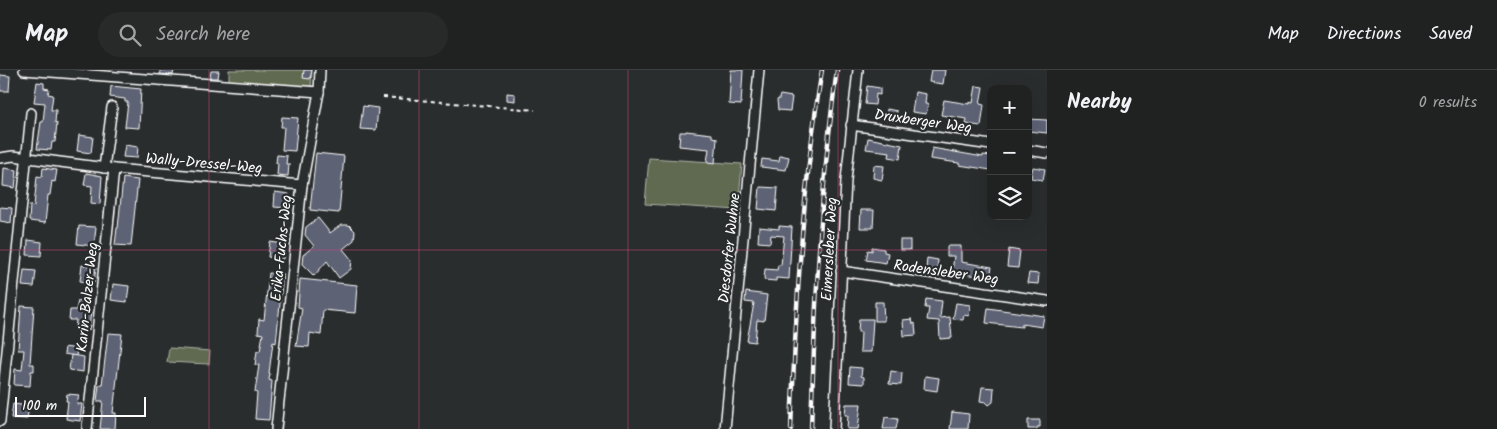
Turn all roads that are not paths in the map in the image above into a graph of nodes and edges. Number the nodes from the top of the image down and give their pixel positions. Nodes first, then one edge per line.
1 (24, 70) edge
2 (320, 70) edge
3 (760, 70) edge
4 (858, 70) edge
5 (319, 92) junction
6 (112, 107) dead end
7 (32, 113) dead end
8 (851, 125) junction
9 (987, 144) edge
10 (1032, 151) edge
11 (1047, 153) edge
12 (0, 158) edge
13 (26, 158) junction
14 (104, 168) junction
15 (114, 169) junction
16 (302, 185) junction
17 (841, 272) junction
18 (1047, 301) edge
19 (4, 334) edge
20 (0, 421) edge
21 (87, 429) edge
22 (276, 429) edge
23 (725, 429) edge
24 (834, 429) edge

1 - 5 street
2 - 5 street, Erika-Fuchs-Weg
3 - 23 street, Diesdorfer Wuhne
4 - 8 street, Eimersleber Weg
5 - 16 street, Erika-Fuchs-Weg
6 - 14 street
7 - 13 street
8 - 9 street, Druxberger Weg
8 - 17 street, Eimersleber Weg
10 - 11 street
12 - 13 street, Wally-Dressel-Weg
13 - 14 street, Wally-Dressel-Weg
13 - 19 street
14 - 15 street, Wally-Dressel-Weg
15 - 16 street, Wally-Dressel-Weg
15 - 21 street, Karin-Balzer-Weg
16 - 22 street, Erika-Fuchs-Weg
17 - 18 street, Rodensleber Weg
17 - 24 street, Eimersleber Weg
19 - 20 street

